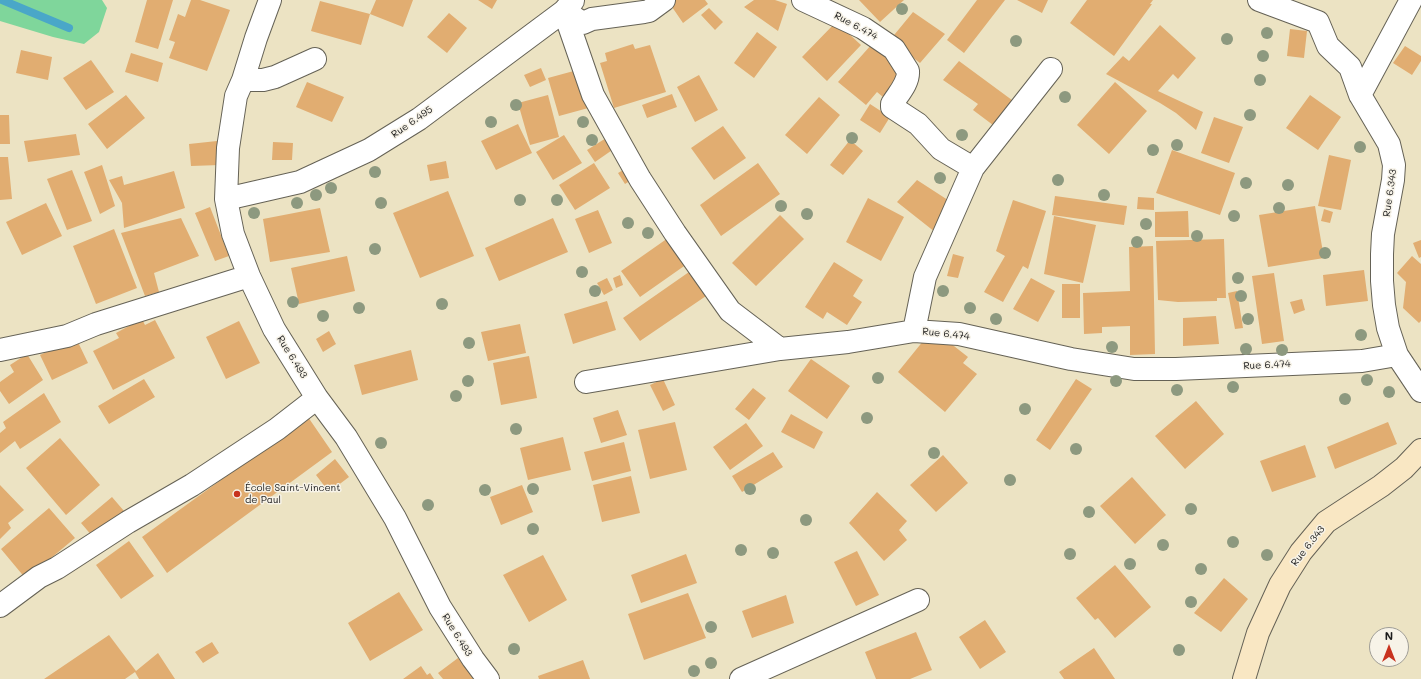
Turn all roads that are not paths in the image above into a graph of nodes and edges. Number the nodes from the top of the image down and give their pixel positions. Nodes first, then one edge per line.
1 (270, 0) edge
2 (664, 0) edge
3 (804, 0) edge
4 (1259, 0) edge
5 (1411, 0) edge
6 (569, 6) edge
7 (315, 60) dead end
8 (1051, 69) dead end
9 (243, 80) junction
10 (1360, 94) junction
11 (973, 168) junction
12 (226, 199) junction
13 (249, 276) junction
14 (914, 331) junction
15 (780, 349) junction
16 (0, 350) edge
17 (1397, 355) junction
18 (586, 382) dead end
19 (1421, 392) edge
20 (317, 398) junction
21 (1421, 450) edge
22 (0, 598) edge
23 (918, 600) dead end
24 (0, 605) edge
25 (488, 679) edge
26 (741, 679) edge
27 (1244, 679) edge

1 - 9 street, Rue 6.493
2 - 6 street
3 - 11 street, Rue 6.474
4 - 10 street, Rue 6.343
5 - 10 street
6 - 12 street, Rue 6.495
6 - 15 street
7 - 9 street
8 - 11 street
9 - 12 street, Rue 6.493
10 - 17 street, Rue 6.343
11 - 14 street, Rue 6.474
12 - 13 street, Rue 6.493
13 - 16 street
13 - 20 street, Rue 6.493
14 - 15 street
14 - 17 street, Rue 6.474
15 - 18 street
17 - 19 street, Rue 6.343
20 - 24 street
20 - 25 street, Rue 6.493
21 - 27 street, Rue 6.343
22 - 24 street
23 - 26 street

